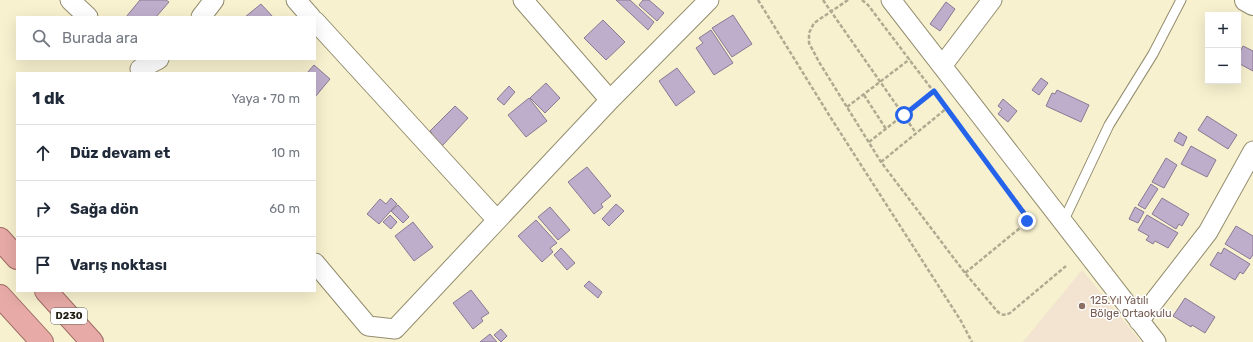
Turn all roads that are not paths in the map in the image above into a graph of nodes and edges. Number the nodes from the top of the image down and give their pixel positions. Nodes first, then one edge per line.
1 (70, 0) edge
2 (214, 0) edge
3 (296, 0) edge
4 (523, 0) edge
5 (709, 0) edge
6 (892, 0) edge
7 (992, 0) edge
8 (1181, 0) edge
9 (1246, 0) edge
10 (1253, 4) edge
11 (87, 16) edge
12 (202, 16) edge
13 (310, 16) edge
14 (316, 22) edge
15 (156, 60) edge
16 (942, 66) junction
17 (138, 67) edge
18 (610, 100) junction
19 (1253, 151) edge
20 (497, 220) junction
21 (1063, 222) junction
22 (0, 239) edge
23 (16, 257) edge
24 (316, 264) edge
25 (47, 292) edge
26 (0, 296) edge
27 (1139, 321) junction
28 (42, 342) edge
29 (92, 342) edge
30 (1156, 342) edge

1 - 11 street
2 - 12 street
3 - 13 street
4 - 18 street
5 - 18 street
6 - 16 street
7 - 16 street
8 - 21 lane
9 - 10 street
14 - 20 street
15 - 17 street
16 - 21 street
18 - 20 street
19 - 27 street
20 - 24 street
21 - 27 street
22 - 23 highway
25 - 29 highway, D230
26 - 28 highway
27 - 30 street

